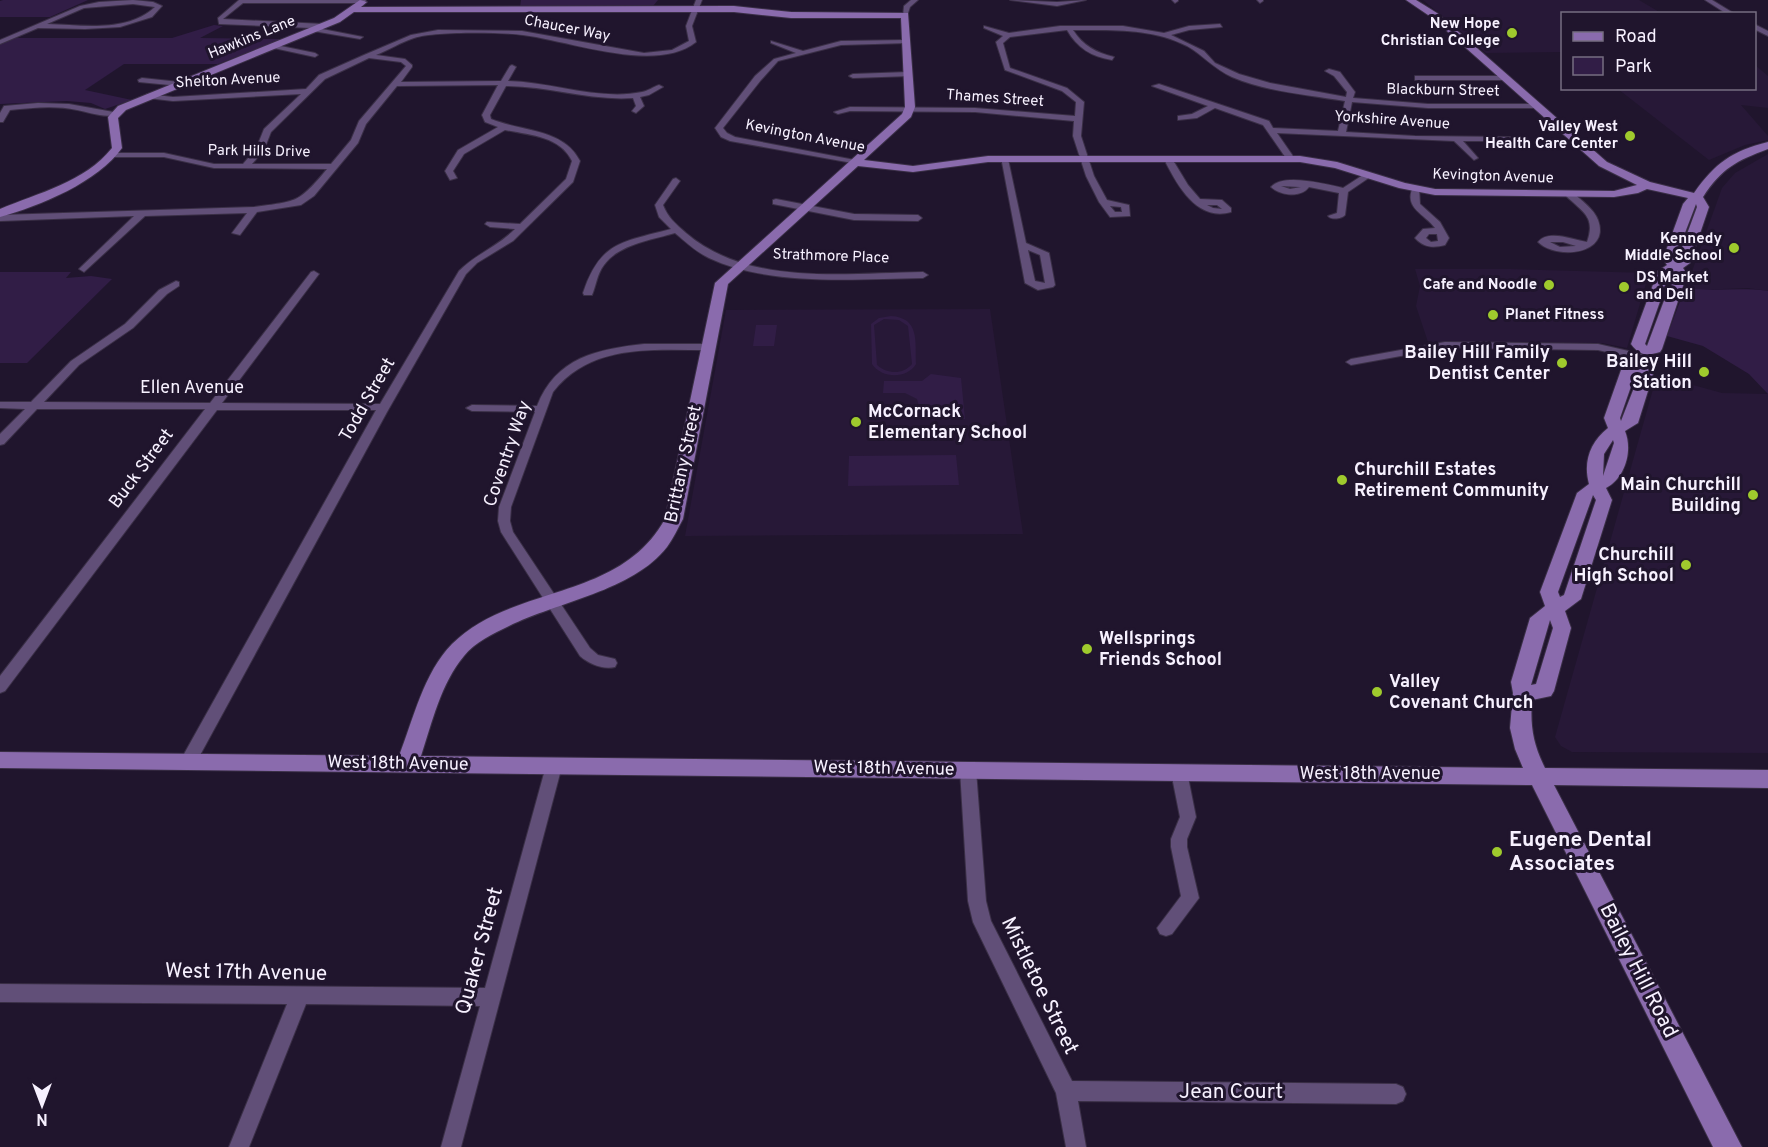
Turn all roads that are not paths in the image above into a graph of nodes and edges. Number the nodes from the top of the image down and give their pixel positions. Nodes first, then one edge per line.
1 (699, 0) edge
2 (915, 0) edge
3 (1013, 0) edge
4 (1083, 0) edge
5 (1410, 0) edge
6 (1708, 0) edge
7 (242, 1) edge
8 (365, 1) edge
9 (695, 9) junction
10 (355, 10) junction
11 (1729, 12) edge
12 (905, 15) junction
13 (38, 26) junction
14 (1220, 26) dead end
15 (318, 27) junction
16 (986, 27) dead end
17 (1069, 28) junction
18 (1008, 35) junction
19 (1165, 35) junction
20 (360, 38) dead end
21 (0, 42) edge
22 (612, 42) dead end
23 (773, 42) dead end
24 (906, 42) junction
25 (271, 46) junction
26 (598, 48) junction
27 (800, 52) junction
28 (315, 55) dead end
29 (365, 56) junction
30 (1112, 58) dead end
31 (512, 66) dead end
32 (1329, 71) dead end
33 (908, 74) junction
34 (853, 76) dead end
35 (1418, 78) dead end
36 (1505, 78) junction
37 (142, 80) dead end
38 (180, 84) junction
39 (396, 84) junction
40 (502, 84) junction
41 (572, 84) dead end
42 (1156, 86) dead end
43 (659, 87) dead end
44 (563, 88) junction
45 (307, 91) junction
46 (635, 94) junction
47 (150, 96) junction
48 (1350, 99) junction
49 (1214, 106) junction
50 (1536, 106) junction
51 (910, 109) junction
52 (636, 111) dead end
53 (838, 112) dead end
54 (115, 113) junction
55 (1181, 118) dead end
56 (1078, 119) junction
57 (0, 120) edge
58 (504, 127) junction
59 (1272, 130) junction
60 (1342, 132) junction
61 (1457, 139) junction
62 (1510, 139) dead end
63 (1768, 145) edge
64 (113, 155) junction
65 (1474, 158) dead end
66 (1004, 159) junction
67 (1084, 159) junction
68 (1168, 159) junction
69 (1291, 159) junction
70 (855, 162) junction
71 (245, 167) junction
72 (334, 167) junction
73 (1369, 175) junction
74 (453, 178) dead end
75 (676, 181) dead end
76 (1304, 183) dead end
77 (1646, 185) junction
78 (1416, 189) junction
79 (1344, 190) junction
80 (1569, 194) junction
81 (1697, 197) junction
82 (776, 202) dead end
83 (1103, 202) dead end
84 (1200, 202) dead end
85 (804, 207) junction
86 (254, 210) junction
87 (142, 214) junction
88 (1332, 216) dead end
89 (1, 217) edge
90 (918, 218) dead end
91 (490, 224) dead end
92 (522, 227) junction
93 (677, 230) junction
94 (1441, 231) dead end
95 (237, 233) dead end
96 (1022, 245) junction
97 (1587, 246) dead end
98 (740, 264) junction
99 (1675, 266) junction
100 (84, 269) dead end
101 (314, 274) dead end
102 (923, 275) dead end
103 (176, 284) dead end
104 (588, 294) dead end
105 (1653, 303) junction
106 (1668, 312) junction
107 (709, 347) junction
108 (1642, 358) junction
109 (1350, 362) dead end
110 (0, 405) edge
111 (35, 405) junction
112 (212, 407) junction
113 (384, 407) junction
114 (472, 408) dead end
115 (543, 409) junction
116 (0, 441) edge
117 (552, 602) junction
118 (610, 663) dead end
119 (0, 687) edge
120 (0, 760) edge
121 (187, 762) junction
122 (408, 764) junction
123 (554, 766) junction
124 (968, 770) junction
125 (1179, 772) junction
126 (1538, 776) junction
127 (1768, 779) edge
128 (1166, 928) dead end
129 (0, 993) edge
130 (299, 997) junction
131 (491, 997) junction
132 (1066, 1091) junction
133 (1396, 1094) dead end
134 (239, 1147) edge
135 (451, 1147) edge
136 (1076, 1147) edge
137 (1728, 1147) edge

1 - 9 street
2 - 12 street
3 - 4 street
5 - 36 street
6 - 11 street
7 - 8 street
7 - 15 street
8 - 10 street, Hawkins Lane
9 - 10 street
9 - 12 street
9 - 26 street, Chaucer Way
10 - 15 street, Hawkins Lane
12 - 24 street
13 - 13 street
13 - 21 street
14 - 19 street
15 - 20 street
15 - 25 street, Hawkins Lane
16 - 18 street
17 - 18 street, Blackburn Street
17 - 19 street, Blackburn Street
17 - 30 street
18 - 56 street
19 - 48 street, Blackburn Street
22 - 26 street
23 - 27 street
24 - 27 street, Kevington Avenue
24 - 33 street
25 - 28 street
25 - 38 street, Hawkins Lane
26 - 29 street, Chaucer Way
27 - 70 street, Kevington Avenue
29 - 39 street
29 - 45 street, Chaucer Way
31 - 40 street
32 - 48 street
33 - 34 street
33 - 51 street
35 - 36 street
36 - 50 street
37 - 38 street, Hawkins Lane
38 - 47 street, Hawkins Lane
39 - 40 street
39 - 72 street
40 - 44 street
40 - 58 street
41 - 44 street
42 - 49 street
43 - 46 street
44 - 46 street
45 - 47 street, Shelton Avenue
45 - 71 street, Chaucer Way
46 - 52 street
47 - 54 street, Hawkins Lane
48 - 50 street, Blackburn Street
48 - 60 street
49 - 55 street
49 - 59 street
50 - 77 street
51 - 53 street
51 - 56 street, Thames Street
51 - 70 street, Brittany Street
54 - 57 street
54 - 64 street
56 - 67 street
58 - 74 street
58 - 92 street, Todd Street
59 - 60 street, Yorkshire Avenue
59 - 69 street
60 - 61 street, Yorkshire Avenue
61 - 62 street, Yorkshire Avenue
61 - 65 street
63 - 81 street
64 - 71 street, Park Hills Drive
64 - 89 street
66 - 67 street, Kevington Avenue
66 - 70 street, Kevington Avenue
66 - 96 street
67 - 68 street, Kevington Avenue
67 - 83 street
68 - 69 street, Kevington Avenue
68 - 84 street
69 - 73 street, Kevington Avenue
70 - 85 street, Brittany Street
71 - 72 street, Park Hills Drive
72 - 86 street
73 - 78 street, Kevington Avenue
73 - 79 street
75 - 93 street, Strathmore Place
76 - 79 street
77 - 80 street, Kevington Avenue
77 - 81 street
78 - 80 street, Kevington Avenue
78 - 94 street, Kevington Avenue
79 - 88 street
80 - 97 street, Kevington Avenue
81 - 99 street, Bailey Hill Road
82 - 85 street
85 - 90 street
85 - 98 street, Brittany Street
86 - 87 street
86 - 95 street
87 - 89 street
87 - 100 street
91 - 92 street
92 - 113 street, Todd Street
93 - 98 street, Strathmore Place
93 - 104 street
96 - 96 street
98 - 102 street, Strathmore Place
98 - 107 street, Brittany Street
99 - 105 street, Bailey Hill Road
99 - 106 street
101 - 112 street, Buck Street
103 - 111 street
105 - 106 street
105 - 108 street, Bailey Hill Road
106 - 108 street
107 - 115 street, Coventry Way
107 - 117 street, Brittany Street
108 - 109 street
108 - 126 street, Bailey Hill Road
110 - 111 street, Ellen Avenue
111 - 112 street, Ellen Avenue
111 - 116 street
112 - 113 street, Ellen Avenue
112 - 119 street, Buck Street
113 - 121 street, Todd Street
114 - 115 street
115 - 117 street, Coventry Way
117 - 118 street, Coventry Way
117 - 122 street, Brittany Street
120 - 121 street, West 18th Avenue
121 - 122 street, West 18th Avenue
122 - 123 street, West 18th Avenue
123 - 124 street, West 18th Avenue
123 - 131 street, Quaker Street
124 - 125 street, West 18th Avenue
124 - 132 street, Mistletoe Street
125 - 126 street, West 18th Avenue
125 - 128 street
126 - 127 street, West 18th Avenue
126 - 137 street, Bailey Hill Road
129 - 130 street, West 17th Avenue
130 - 131 street, West 17th Avenue
130 - 134 street
131 - 135 street, Quaker Street
132 - 133 street, Jean Court
132 - 136 street, Mistletoe Street

